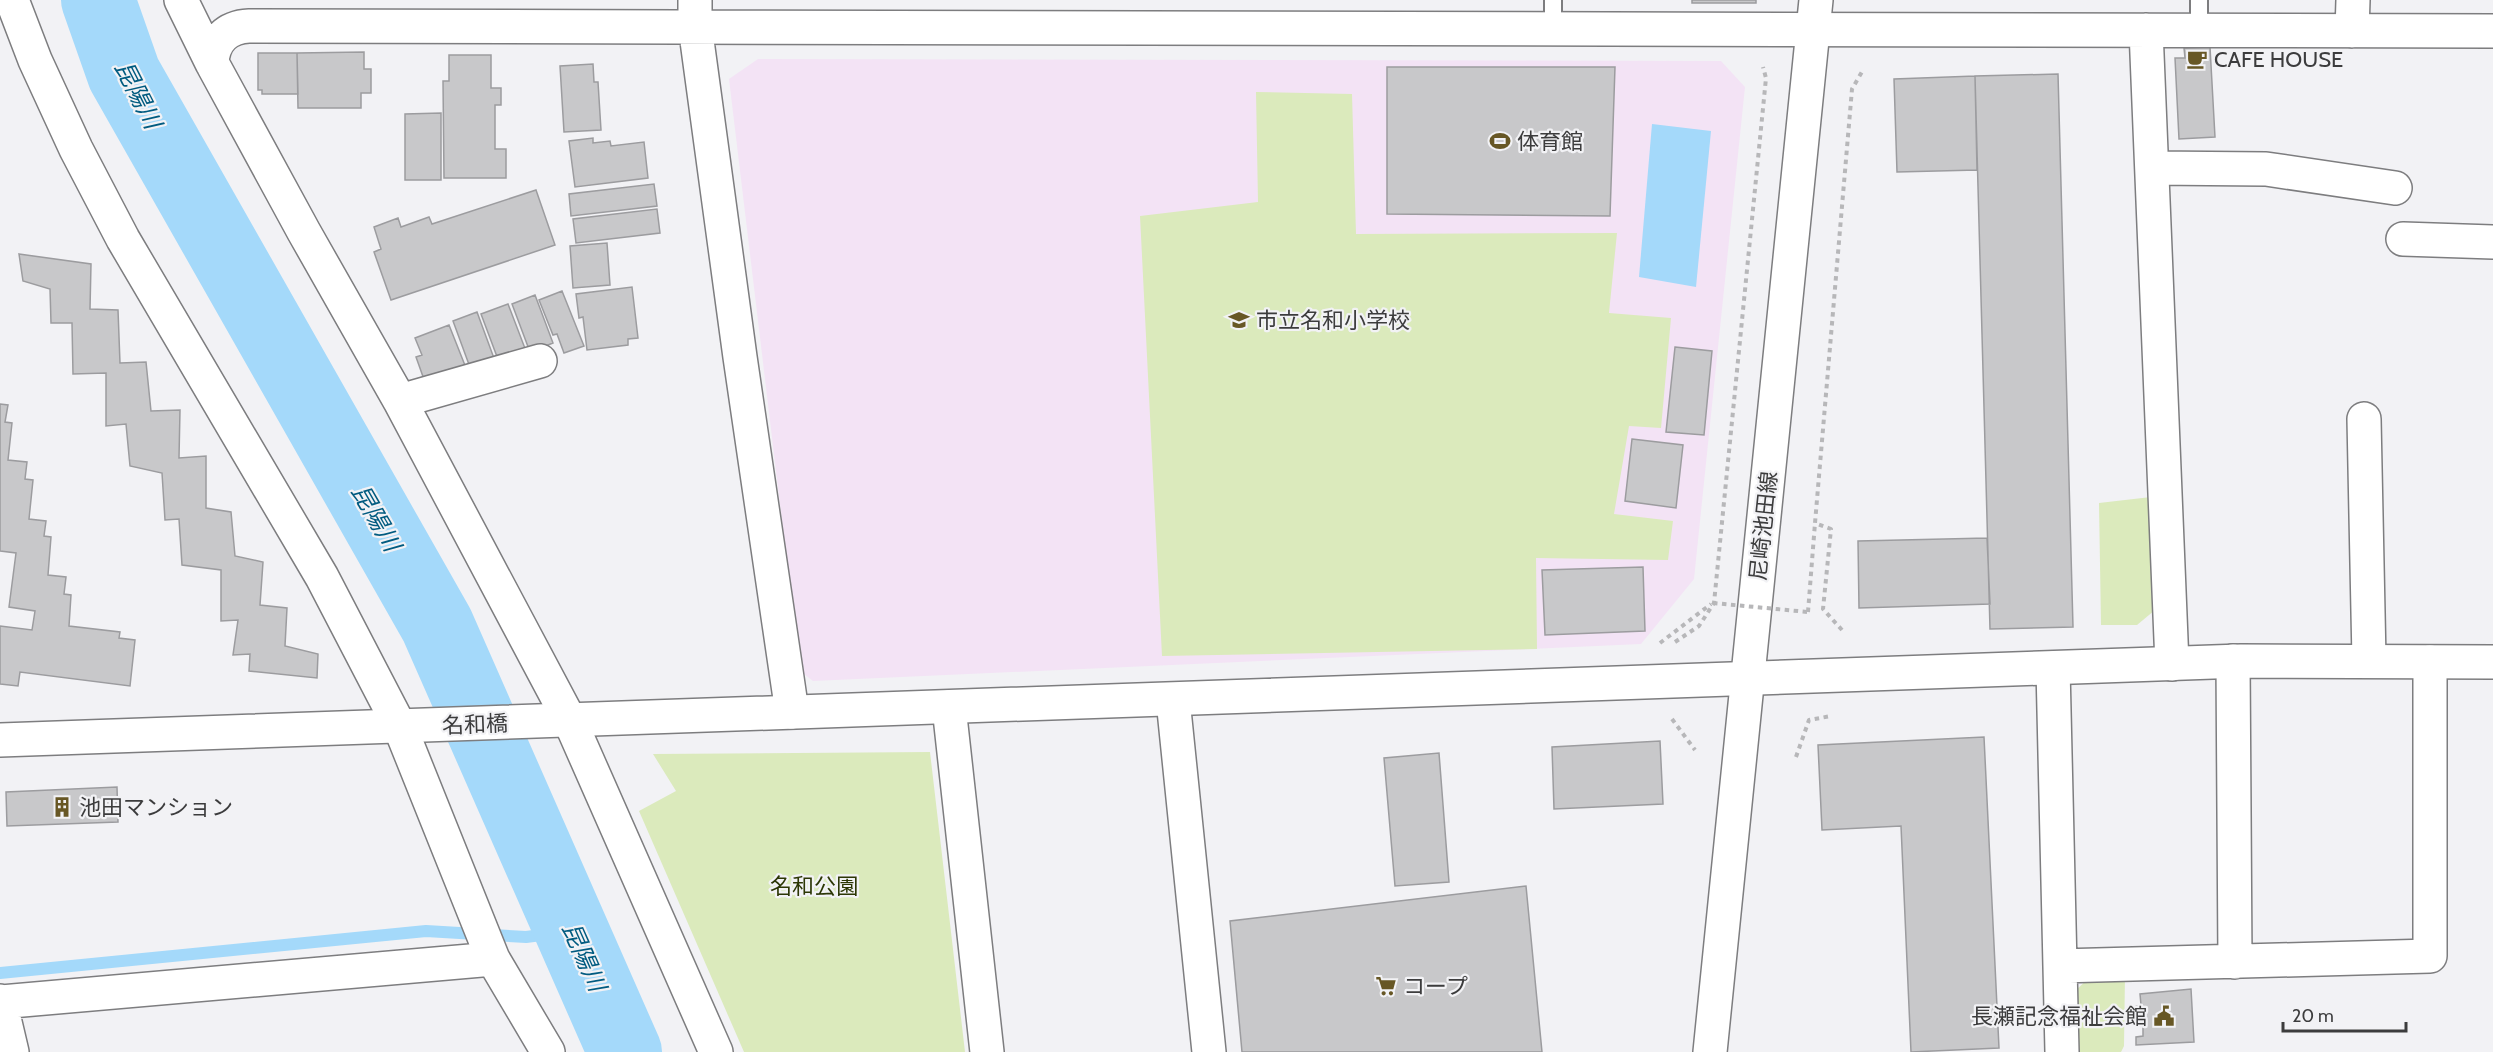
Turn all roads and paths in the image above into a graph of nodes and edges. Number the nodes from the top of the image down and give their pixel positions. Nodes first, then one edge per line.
1 (181, 0) edge
2 (695, 13) edge
3 (1299, 14) edge
4 (1553, 14) edge
5 (1814, 14) edge
6 (11, 15) edge
7 (2199, 15) edge
8 (2353, 15) edge
9 (2146, 30) junction
10 (2493, 31) edge
11 (1760, 57) dead end
12 (212, 63) junction
13 (1863, 70) dead end
14 (2152, 168) junction
15 (2395, 188) dead end
16 (2403, 239) dead end
17 (2493, 242) edge
18 (540, 361) dead end
19 (400, 400) junction
20 (2364, 419) dead end
21 (1815, 523) junction
22 (1842, 630) dead end
23 (2369, 660) junction
24 (2233, 661) junction
25 (2430, 662) junction
26 (2493, 662) edge
27 (2172, 664) junction
28 (2053, 668) junction
29 (1748, 678) junction
30 (1173, 700) junction
31 (949, 707) junction
32 (792, 712) junction
33 (1835, 715) dead end
34 (570, 721) junction
35 (411, 726) junction
36 (0, 740) edge
37 (1796, 757) dead end
38 (487, 943) junction
39 (2235, 962) junction
40 (2060, 966) junction
41 (0, 1002) edge
42 (540, 1050) edge
43 (12, 1052) edge
44 (716, 1052) edge
45 (987, 1052) edge
46 (1209, 1052) edge
47 (1710, 1052) edge
48 (2062, 1052) edge

1 - 12 street
2 - 3 street
2 - 12 street
2 - 32 street
3 - 4 street
4 - 5 street
5 - 9 street
5 - 29 street, 尼崎池田線
6 - 35 street
7 - 8 street
7 - 9 street
8 - 10 street
9 - 14 street
11 - 21 path, bridge
12 - 19 street
13 - 21 path
14 - 15 street
14 - 27 street
16 - 17 street
18 - 19 street
19 - 34 street
20 - 23 street
21 - 22 path
23 - 24 street, 名和橋
23 - 25 street, 名和橋
24 - 27 street, 名和橋
24 - 39 street
25 - 26 street, 名和橋
25 - 39 street
27 - 28 street, 名和橋
28 - 29 street, 名和橋
28 - 40 street
29 - 30 street, 名和橋
29 - 47 street, 尼崎池田線
30 - 31 street, 名和橋
30 - 46 street
31 - 32 street, 名和橋
31 - 45 street
32 - 34 street, 名和橋
33 - 37 path
34 - 35 street, 名和橋
34 - 44 street
35 - 36 street, 名和橋
35 - 38 street
38 - 41 street
38 - 42 street
39 - 40 street
40 - 48 street
41 - 43 street

